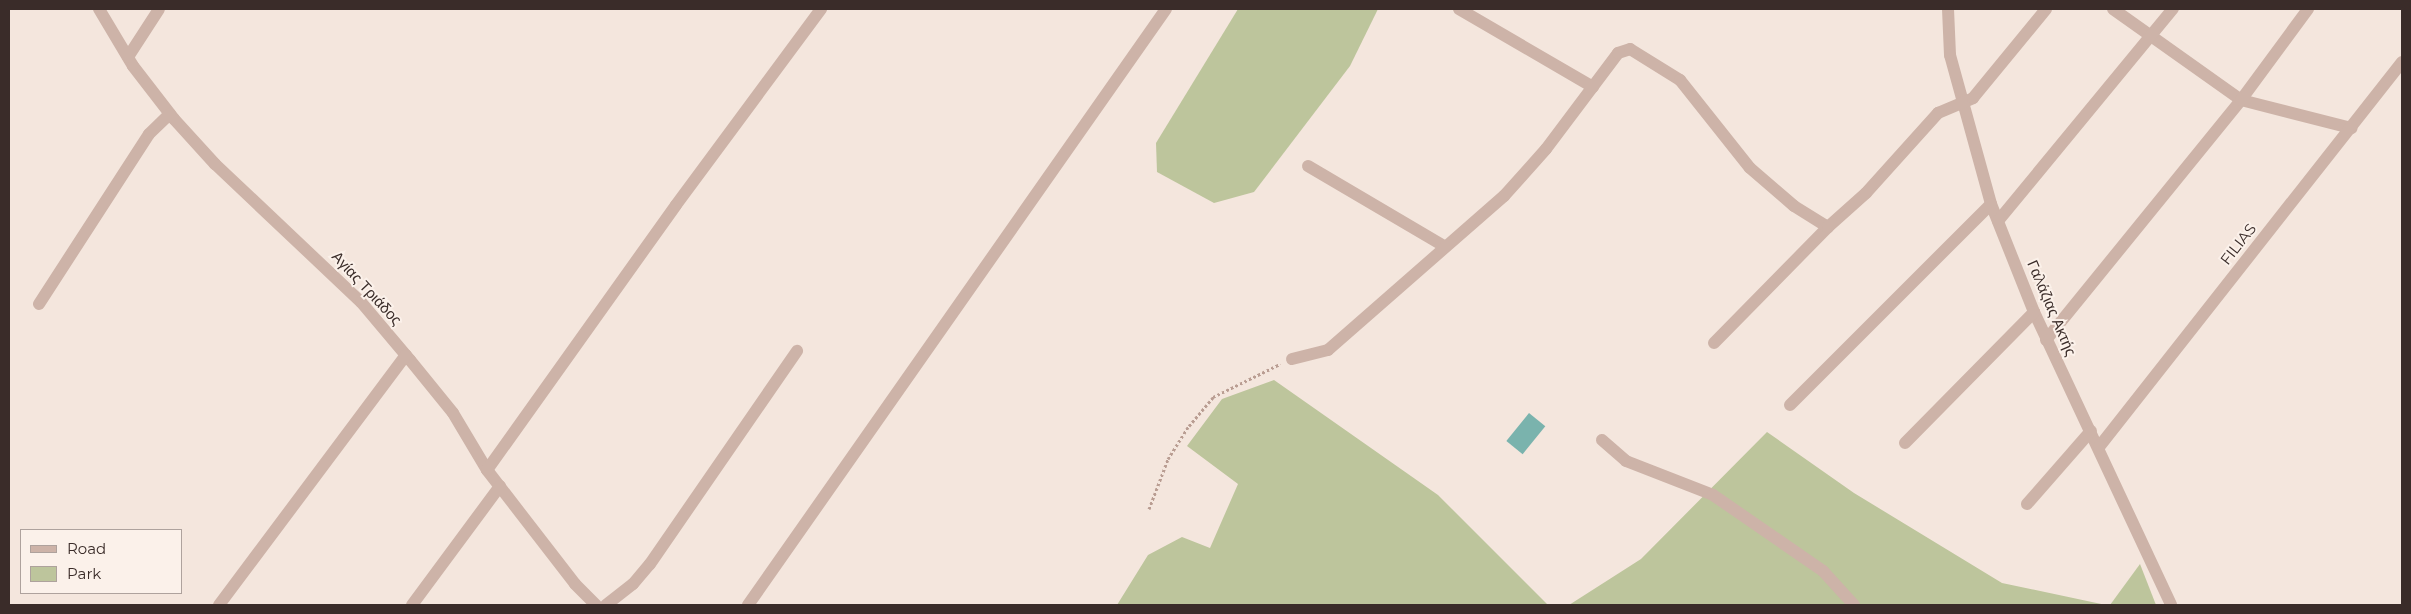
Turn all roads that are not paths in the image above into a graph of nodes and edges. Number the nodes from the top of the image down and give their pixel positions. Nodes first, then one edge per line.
1 (99, 9) edge
2 (159, 9) edge
3 (821, 9) edge
4 (1166, 9) edge
5 (1459, 9) edge
6 (1948, 9) edge
7 (2046, 9) edge
8 (2113, 9) edge
9 (2173, 9) edge
10 (2308, 9) edge
11 (2152, 36) junction
12 (128, 57) junction
13 (2402, 62) edge
14 (1593, 87) junction
15 (2241, 100) junction
16 (1965, 104) junction
17 (170, 114) junction
18 (2351, 128) junction
19 (1308, 166) dead end
20 (1991, 204) junction
21 (1998, 221) junction
22 (1828, 227) junction
23 (1444, 246) junction
24 (39, 304) dead end
25 (2034, 312) junction
26 (2046, 340) junction
27 (1714, 343) dead end
28 (797, 351) dead end
29 (406, 354) junction
30 (1292, 359) road end
31 (1790, 405) dead end
32 (2091, 431) junction
33 (1602, 440) dead end
34 (1905, 443) dead end
35 (2099, 447) junction
36 (488, 470) junction
37 (500, 486) junction
38 (2027, 504) dead end
39 (219, 605) edge
40 (412, 605) edge
41 (596, 605) edge
42 (606, 605) edge
43 (748, 605) edge
44 (1854, 605) edge
45 (2171, 605) edge

1 - 12 street, Αγίας Τριάδος
2 - 12 street
3 - 36 street
4 - 43 street
5 - 14 street
6 - 16 street, Γαλάζιας Ακτής
7 - 16 street
8 - 11 street
9 - 11 street
10 - 15 street
11 - 15 street
11 - 21 street
12 - 17 street, Αγίας Τριάδος
13 - 18 street, FILIAS
14 - 22 street
14 - 23 street
15 - 18 street
15 - 26 street
16 - 20 street, Γαλάζιας Ακτής
16 - 22 street
17 - 24 street
17 - 29 street, Αγίας Τριάδος
18 - 35 street, FILIAS
19 - 23 street
20 - 21 street, Γαλάζιας Ακτής
20 - 31 street
21 - 25 street, Γαλάζιας Ακτής
22 - 27 street
23 - 30 street
25 - 26 street, Γαλάζιας Ακτής
25 - 34 street
26 - 32 street, Γαλάζιας Ακτής
28 - 42 street
29 - 36 street, Αγίας Τριάδος
29 - 39 street
32 - 35 street, Γαλάζιας Ακτής
32 - 38 street
33 - 44 street
35 - 45 street, Γαλάζιας Ακτής
36 - 37 street, Αγίας Τριάδος
37 - 40 street
37 - 41 street, Αγίας Τριάδος

